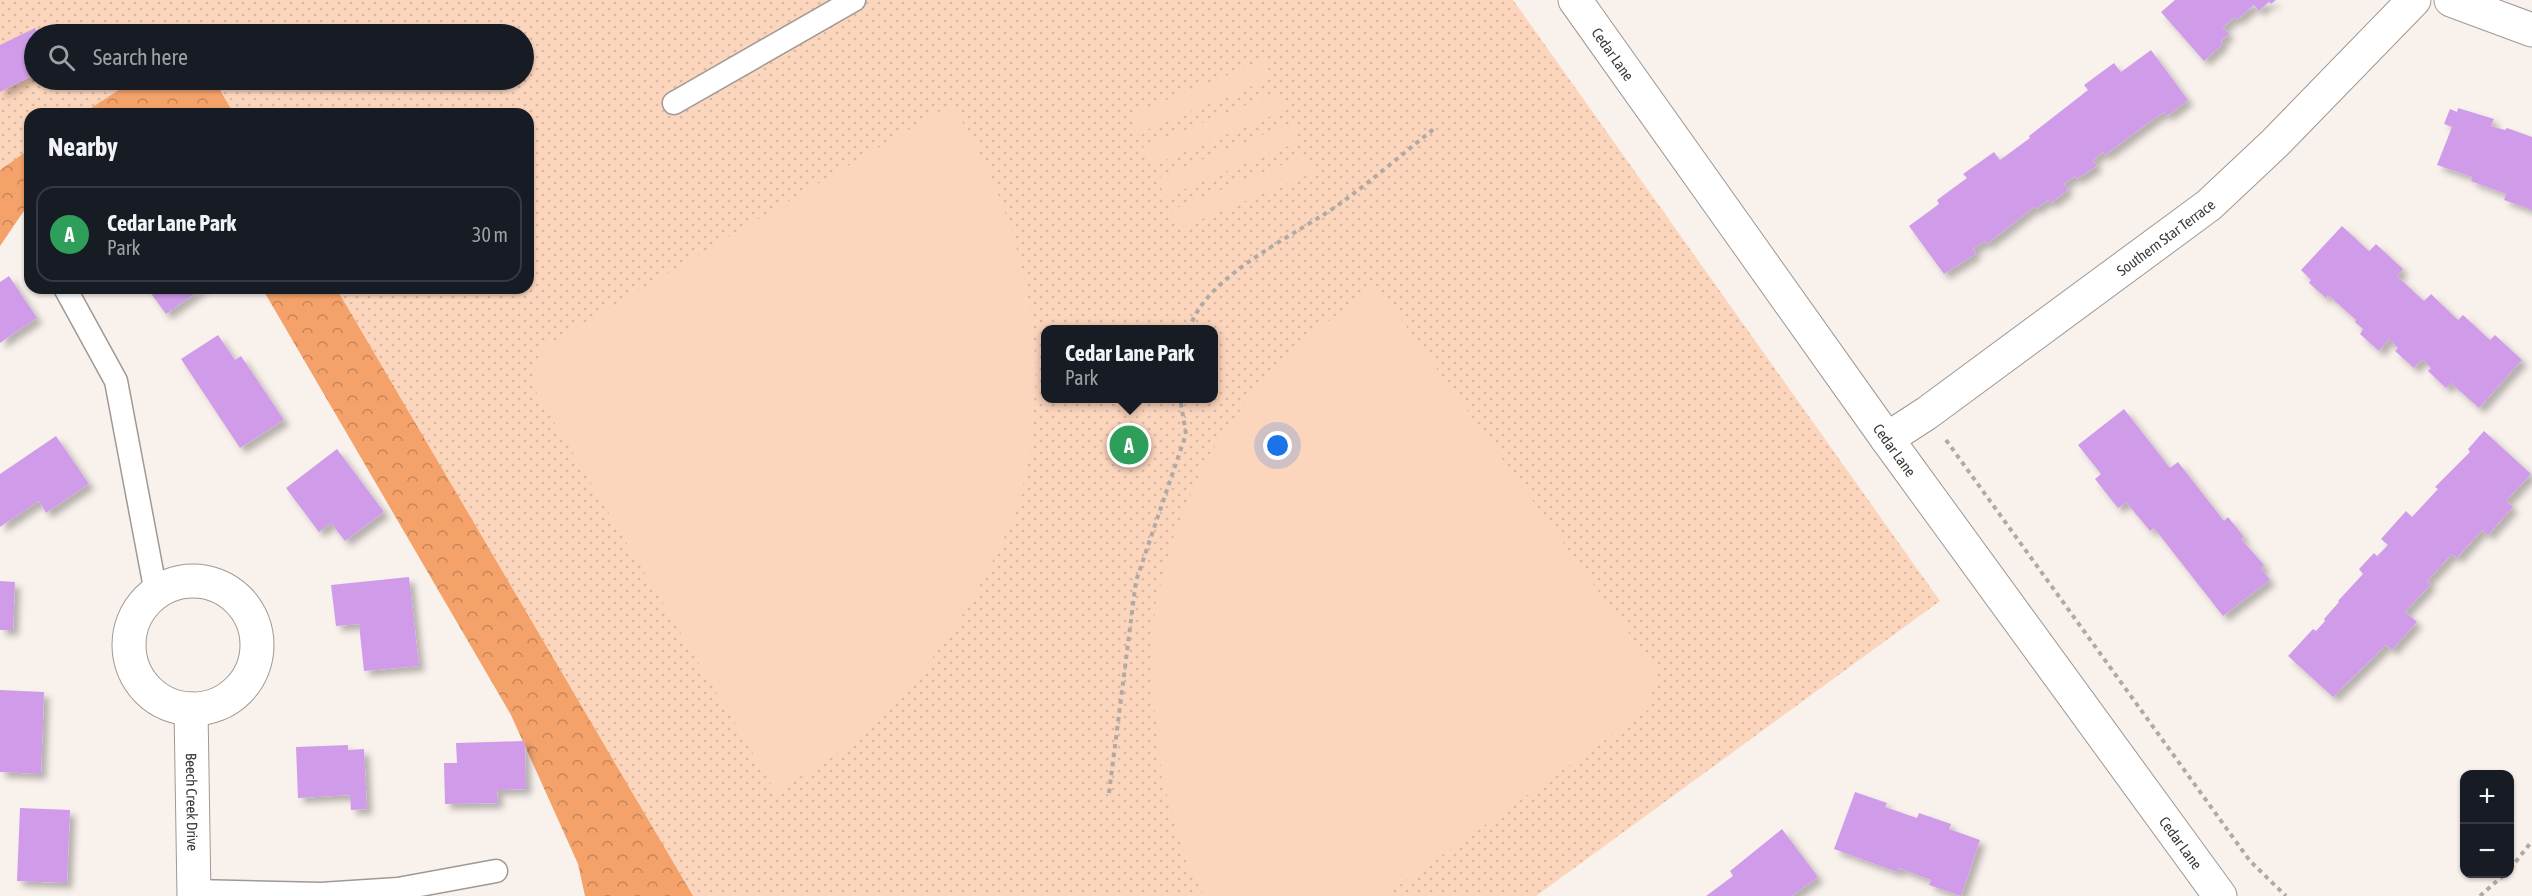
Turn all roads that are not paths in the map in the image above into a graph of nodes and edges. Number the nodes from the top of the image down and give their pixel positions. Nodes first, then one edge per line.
1 (854, 0) edge
2 (1575, 0) edge
3 (2414, 0) edge
4 (2451, 0) edge
5 (2532, 30) edge
6 (674, 103) dead end
7 (68, 294) edge
8 (1887, 439) junction
9 (156, 593) junction
10 (191, 709) junction
11 (496, 871) dead end
12 (194, 894) edge
13 (2220, 896) edge

1 - 6 lane
2 - 8 street, Cedar Lane
3 - 8 street, Southern Star Terrace
4 - 5 street
7 - 9 lane
8 - 13 street, Cedar Lane
9 - 10 street
9 - 10 street
10 - 12 street, Beech Creek Drive
11 - 12 lane

